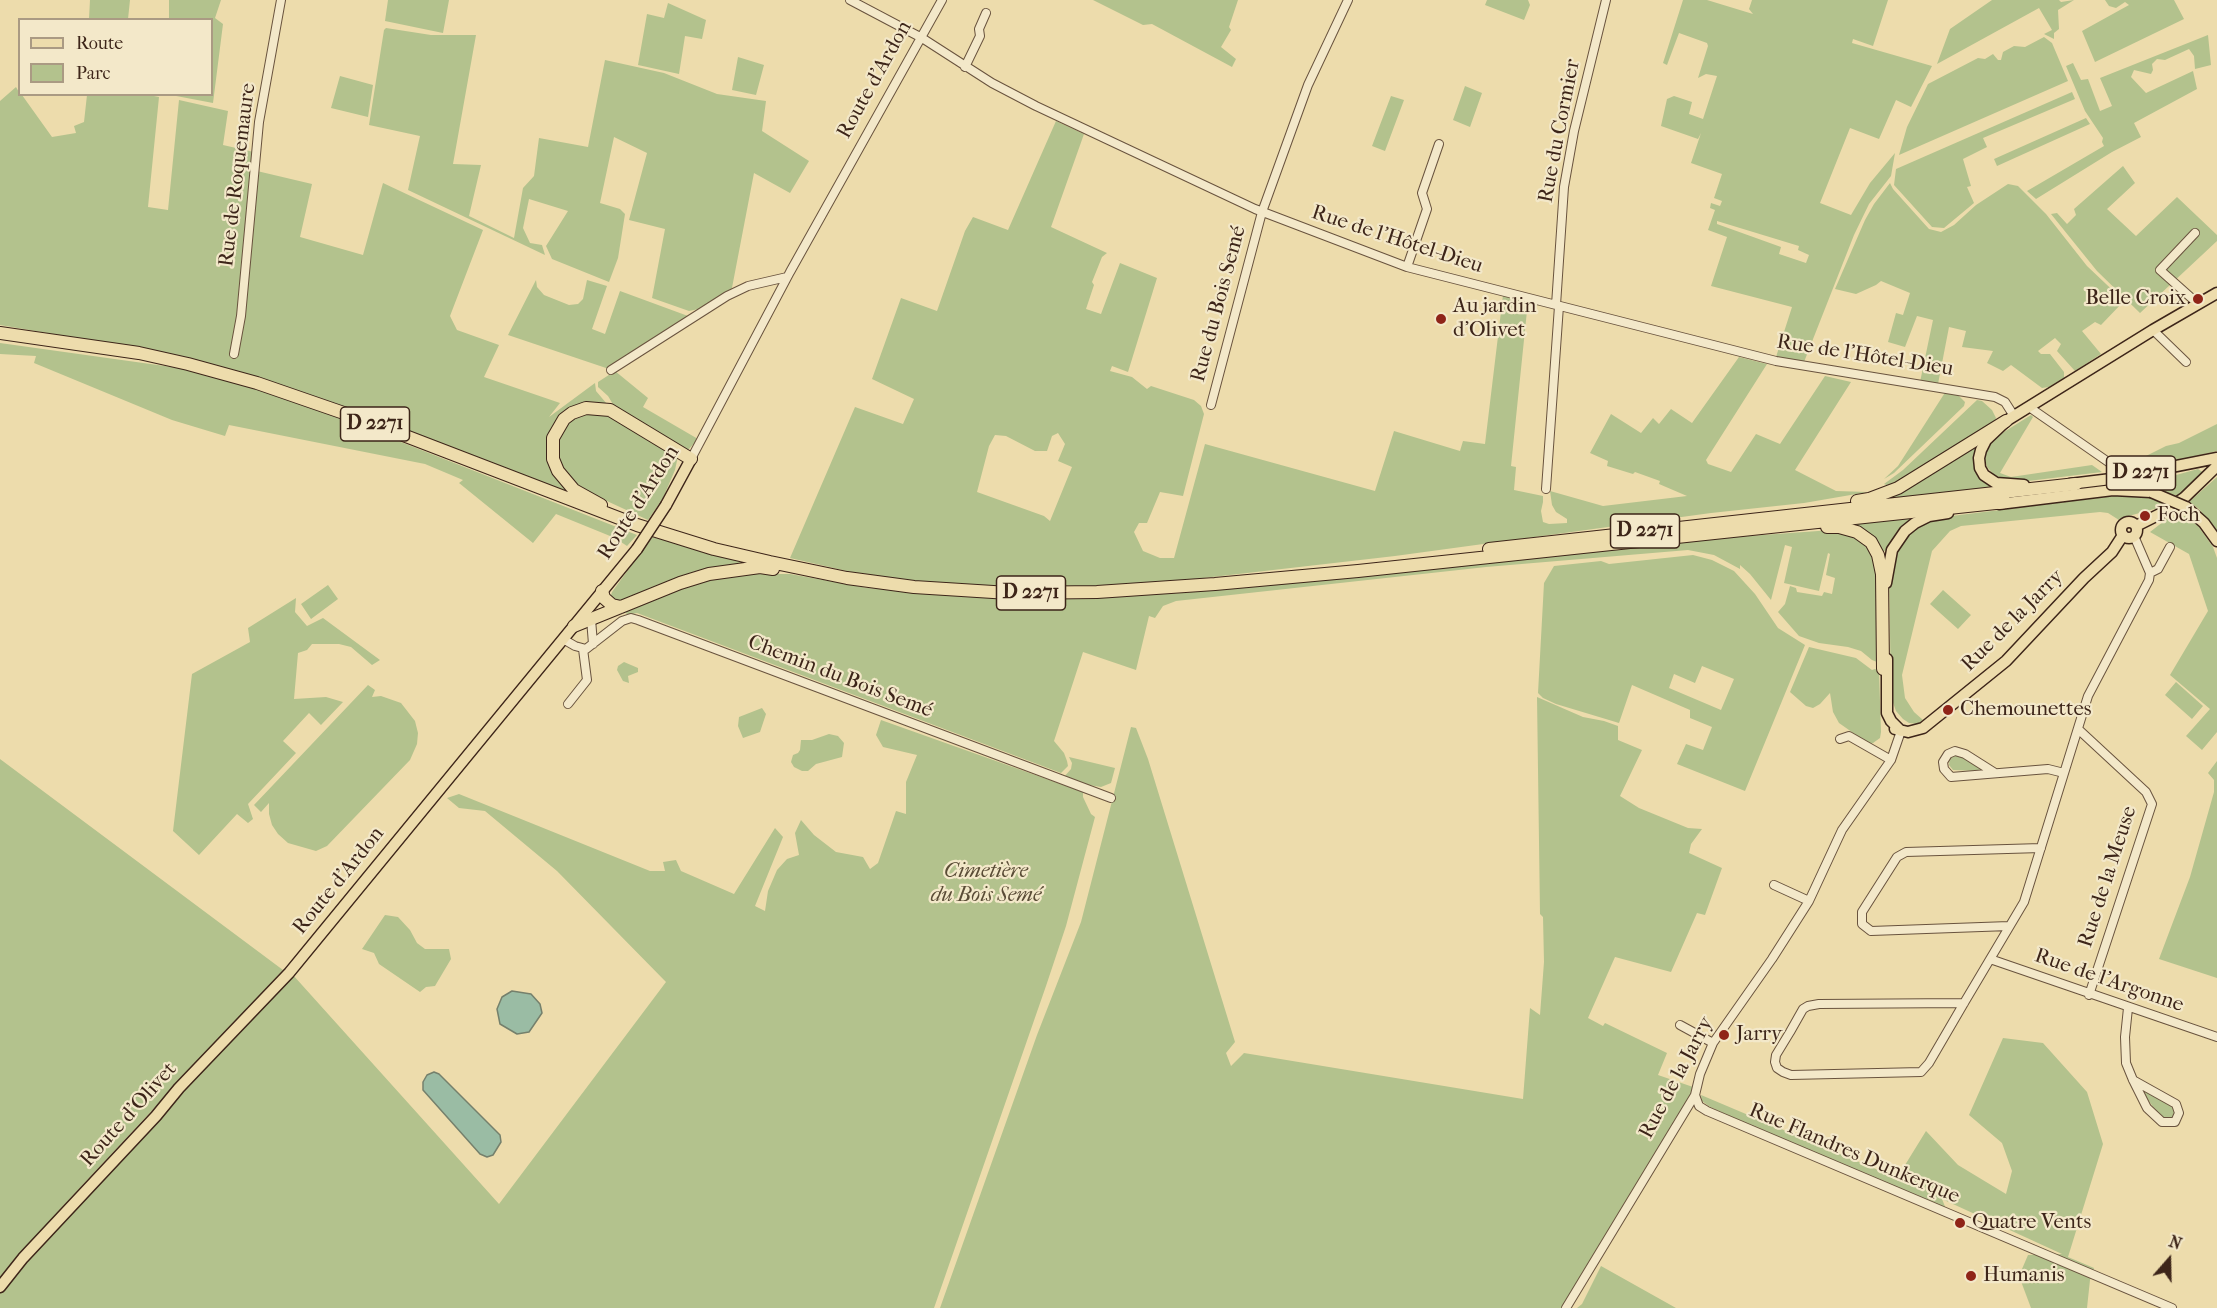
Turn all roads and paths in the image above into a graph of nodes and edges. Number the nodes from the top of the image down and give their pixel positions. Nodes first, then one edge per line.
1 (281, 0) edge
2 (850, 0) edge
3 (942, 0) edge
4 (1348, 0) edge
5 (1606, 0) edge
6 (986, 13) dead end
7 (922, 38) junction
8 (964, 67) junction
9 (1439, 144) dead end
10 (1262, 212) junction
11 (2195, 233) dead end
12 (1407, 267) junction
13 (788, 277) junction
14 (2216, 293) edge
15 (2197, 303) junction
16 (1557, 306) junction
17 (2153, 330) junction
18 (0, 334) edge
19 (234, 354) dead end
20 (2186, 362) dead end
21 (611, 370) dead end
22 (1211, 405) dead end
23 (2029, 406) junction
24 (2010, 418) junction
25 (2217, 458) edge
26 (691, 459) junction
27 (2114, 466) dead end
28 (2217, 466) edge
29 (2076, 484) junction
30 (1546, 489) dead end
31 (2005, 502) junction
32 (1764, 518) junction
33 (1778, 526) junction
34 (2131, 533) junction
35 (2216, 541) edge
36 (2170, 547) dead end
37 (714, 549) junction
38 (2150, 573) junction
39 (848, 578) junction
40 (1215, 584) junction
41 (602, 591) junction
42 (621, 607) junction
43 (591, 619) junction
44 (574, 626) junction
45 (563, 639) junction
46 (593, 644) junction
47 (583, 649) junction
48 (1882, 669) joint
49 (568, 704) dead end
50 (2078, 729) junction
51 (1901, 731) junction
52 (1840, 739) dead end
53 (1891, 760) junction
54 (1995, 773) junction
55 (2064, 773) junction
56 (1111, 798) dead end
57 (2041, 848) junction
58 (1774, 885) dead end
59 (1809, 901) junction
60 (2009, 926) junction
61 (1990, 959) junction
62 (289, 973) joint
63 (2089, 994) junction
64 (1964, 1003) junction
65 (2128, 1008) junction
66 (1680, 1025) dead end
67 (2217, 1037) edge
68 (1713, 1043) junction
69 (2133, 1080) junction
70 (1695, 1095) junction
71 (0, 1287) edge
72 (1566, 1308) edge
73 (2172, 1308) edge

1 - 19 street, Rue de Roquemaure
2 - 7 street, Rue de l'Hôtel-Dieu
3 - 7 street, Route d'Ardon
4 - 10 street, Rue du Bois Semé
5 - 16 street, Rue du Cormier
6 - 8 street
7 - 8 street, Rue de l'Hôtel-Dieu
7 - 13 street, Route d'Ardon
8 - 10 street, Rue de l'Hôtel-Dieu
9 - 12 street
10 - 12 street, Rue de l'Hôtel-Dieu
10 - 22 street, Rue du Bois Semé
11 - 15 street
12 - 16 street, Rue de l'Hôtel-Dieu
13 - 21 street
13 - 26 street, Route d'Ardon
14 - 15 main road
15 - 17 main road
16 - 24 street, Rue de l'Hôtel-Dieu
16 - 30 street, Rue du Cormier
17 - 20 street
17 - 23 main road
18 - 37 highway, D 2271
23 - 24 main road
23 - 27 street
24 - 29 main road
24 - 32 highway
25 - 29 main road, D 2271
26 - 37 highway
26 - 41 main road, Route d'Ardon, bridge
28 - 34 main road, Rue de la Jarry
29 - 32 highway, D 2271
31 - 33 highway, D 2271
31 - 35 main road, D 2271, bridge
31 - 51 main road
32 - 40 highway, D 2271
33 - 40 highway, D 2271
33 - 48 highway
34 - 38 street
34 - 51 main road, Rue de la Jarry
36 - 38 street
37 - 39 highway, D 2271
38 - 50 street
39 - 40 highway, D 2271
39 - 42 highway
41 - 42 highway
41 - 44 main road, Route d'Ardon
42 - 43 highway
43 - 44 highway
43 - 46 street
44 - 45 main road, Route d'Ardon
45 - 47 street
45 - 62 main road, Route d'Ardon
46 - 47 street, Chemin du Bois Semé
46 - 56 street, Chemin du Bois Semé
47 - 49 street
48 - 51 main road
50 - 55 street
50 - 63 street, Rue de la Meuse
51 - 53 street, Rue de la Jarry
52 - 53 street
53 - 59 street, Rue de la Jarry
54 - 54 street
54 - 55 street
55 - 57 street
57 - 60 street
57 - 60 street
58 - 59 street
59 - 68 street, Rue de la Jarry
60 - 61 street
61 - 63 street, Rue de l'Argonne
61 - 64 street
62 - 71 main road, Route d'Olivet
63 - 65 street, Rue de l'Argonne
64 - 64 street
65 - 67 street, Rue de l'Argonne
65 - 69 street
66 - 68 street
68 - 70 street, Rue de la Jarry
69 - 69 street
70 - 72 street, Rue de la Jarry
70 - 73 street, Rue Flandres Dunkerque

